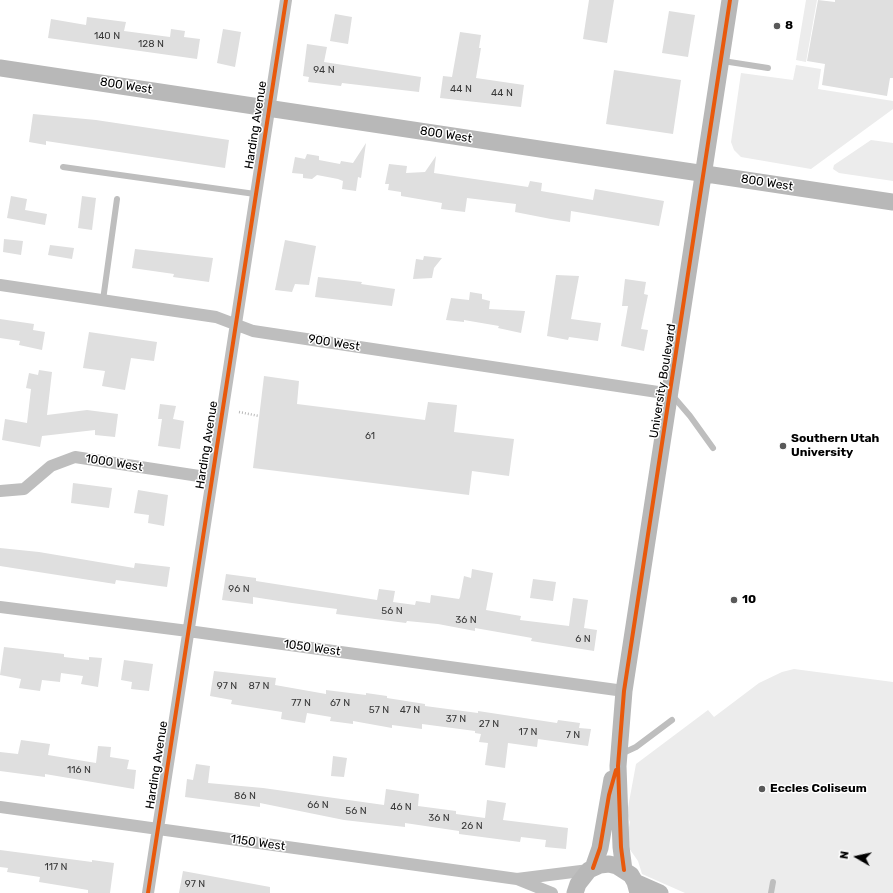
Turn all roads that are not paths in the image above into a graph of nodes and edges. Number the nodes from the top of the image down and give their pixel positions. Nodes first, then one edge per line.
1 (286, 0) edge
2 (730, 0) edge
3 (721, 61) junction
4 (0, 68) edge
5 (768, 68) dead end
6 (269, 108) junction
7 (63, 166) dead end
8 (704, 174) junction
9 (255, 194) junction
10 (117, 199) dead end
11 (893, 202) edge
12 (0, 284) edge
13 (103, 300) junction
14 (235, 325) junction
15 (671, 394) junction
16 (713, 448) dead end
17 (212, 478) junction
18 (0, 491) edge
19 (0, 607) edge
20 (188, 631) junction
21 (624, 691) junction
22 (672, 720) dead end
23 (618, 760) junction
24 (0, 807) edge
25 (157, 829) junction
26 (591, 869) junction
27 (517, 879) junction
28 (633, 882) edge
29 (773, 882) dead end
30 (148, 893) edge
31 (552, 893) edge
32 (575, 893) edge
33 (660, 893) edge
34 (771, 893) edge

1 - 6 street, Harding Avenue
2 - 3 main road, University Boulevard
3 - 5 lane
3 - 8 main road, University Boulevard
4 - 6 main road, 800 West
6 - 8 main road, 800 West
6 - 9 street, Harding Avenue
7 - 9 lane
8 - 11 main road, 800 West
8 - 15 main road, University Boulevard
9 - 14 street, Harding Avenue
10 - 13 lane
12 - 13 street, 900 West
13 - 14 street, 900 West
14 - 15 street, 900 West
14 - 17 street, Harding Avenue
15 - 16 lane
15 - 21 main road, University Boulevard
17 - 18 street, 1000 West
17 - 20 street, Harding Avenue
19 - 20 street, 1050 West
20 - 21 street, 1050 West
20 - 25 street, Harding Avenue
21 - 23 main road, University Boulevard
22 - 23 lane
23 - 26 main road, University Boulevard
23 - 28 main road, University Boulevard
24 - 25 street, 1150 West
25 - 27 street, 1150 West
25 - 30 street, Harding Avenue
26 - 27 street, 1150 West
26 - 28 main road
26 - 32 main road, University Boulevard
27 - 31 street, 1150 West
28 - 33 main road
29 - 34 lane

